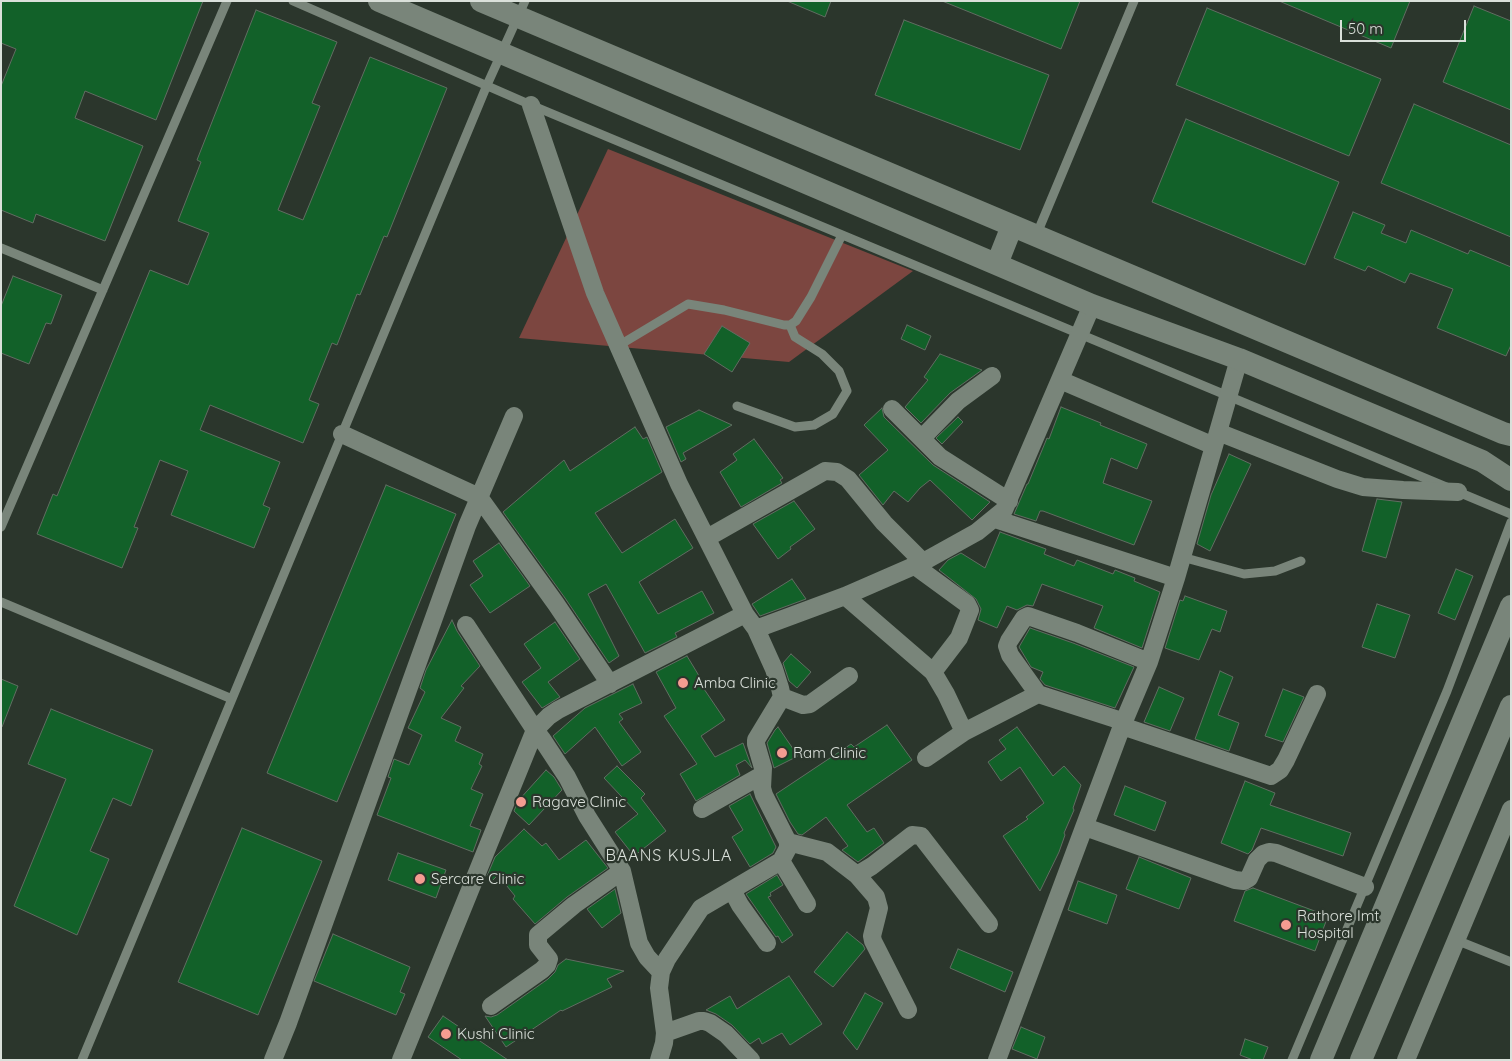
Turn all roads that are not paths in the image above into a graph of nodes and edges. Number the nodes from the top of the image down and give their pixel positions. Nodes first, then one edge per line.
1 (227, 1) edge
2 (293, 1) edge
3 (379, 1) edge
4 (481, 1) edge
5 (1134, 1) edge
6 (522, 9) edge
7 (502, 53) junction
8 (487, 86) junction
9 (531, 105) junction
10 (1012, 226) junction
11 (842, 235) junction
12 (1036, 236) junction
13 (1, 248) edge
14 (998, 264) junction
15 (103, 290) junction
16 (1092, 305) junction
17 (790, 325) junction
18 (1080, 333) junction
19 (618, 346) junction
20 (1239, 359) junction
21 (992, 376) dead end
22 (1060, 380) junction
23 (1228, 396) junction
24 (737, 406) dead end
25 (892, 409) dead end
26 (514, 416) dead end
27 (342, 434) junction
28 (1511, 435) edge
29 (922, 438) junction
30 (1216, 439) junction
31 (1511, 480) edge
32 (1458, 492) junction
33 (479, 497) junction
34 (1009, 501) junction
35 (1511, 514) edge
36 (995, 519) junction
37 (1511, 522) edge
38 (1, 527) edge
39 (707, 538) junction
40 (1182, 557) junction
41 (1302, 561) dead end
42 (919, 564) junction
43 (1176, 578) junction
44 (845, 596) junction
45 (1, 602) edge
46 (1511, 606) edge
47 (745, 614) junction
48 (466, 625) dead end
49 (756, 629) junction
50 (1149, 662) junction
51 (932, 672) junction
52 (849, 676) dead end
53 (610, 684) junction
54 (1038, 694) junction
55 (1317, 694) dead end
56 (782, 697) junction
57 (232, 699) junction
58 (1511, 706) edge
59 (1124, 724) junction
60 (535, 730) junction
61 (964, 732) junction
62 (926, 758) dead end
63 (762, 775) junction
64 (1511, 808) edge
65 (702, 809) dead end
66 (1086, 827) junction
67 (788, 842) junction
68 (782, 861) junction
69 (622, 871) junction
70 (857, 875) junction
71 (1365, 887) junction
72 (732, 890) junction
73 (807, 904) dead end
74 (989, 924) dead end
75 (1456, 940) junction
76 (767, 943) dead end
77 (1511, 962) edge
78 (661, 972) junction
79 (490, 1006) dead end
80 (908, 1010) dead end
81 (666, 1033) junction
82 (82, 1060) edge
83 (273, 1060) edge
84 (402, 1060) edge
85 (658, 1060) edge
86 (751, 1060) edge
87 (998, 1060) edge
88 (1292, 1060) edge
89 (1321, 1060) edge
90 (1361, 1060) edge
91 (1406, 1060) edge

1 - 15 lane
2 - 8 lane
3 - 7 street
4 - 6 street
5 - 12 lane
6 - 7 lane
6 - 10 street
7 - 8 lane
7 - 14 street
8 - 9 lane
8 - 27 lane
9 - 11 lane
9 - 19 street
10 - 12 street
10 - 14 street
11 - 17 lane
11 - 18 lane
12 - 28 street
13 - 15 lane
14 - 16 street
15 - 38 lane
16 - 18 street
16 - 20 street
17 - 19 lane
17 - 24 lane
18 - 22 street
18 - 23 lane
19 - 39 street
20 - 23 street
20 - 31 street
21 - 29 street
22 - 30 street
22 - 34 street
23 - 30 street
23 - 32 lane
25 - 29 street
26 - 33 street
27 - 33 street
27 - 57 lane
29 - 34 street
30 - 32 street
30 - 40 street
32 - 35 lane
33 - 53 street
33 - 83 street
34 - 36 street
36 - 42 street
36 - 43 street
37 - 71 lane
39 - 42 street
39 - 47 street
40 - 41 lane
40 - 43 street
42 - 44 street
42 - 51 street
43 - 50 street
44 - 49 street
44 - 51 street
45 - 57 lane
46 - 89 street
47 - 49 street
47 - 53 street
48 - 60 street
49 - 56 street
50 - 54 street
50 - 59 street
51 - 61 street
52 - 56 street
53 - 60 street
54 - 59 street
54 - 61 street
55 - 59 street
56 - 63 street
57 - 82 lane
58 - 90 street
59 - 66 street
60 - 69 street
60 - 84 street
61 - 62 street
63 - 65 street
63 - 67 street
64 - 75 street
66 - 71 street
66 - 87 street
67 - 68 street
67 - 70 street
68 - 72 street
68 - 73 street
69 - 78 street
69 - 79 street
70 - 74 street
70 - 80 street
71 - 88 lane
72 - 76 street
72 - 78 street
75 - 77 lane
75 - 91 street
78 - 81 street
81 - 85 street
81 - 86 street

